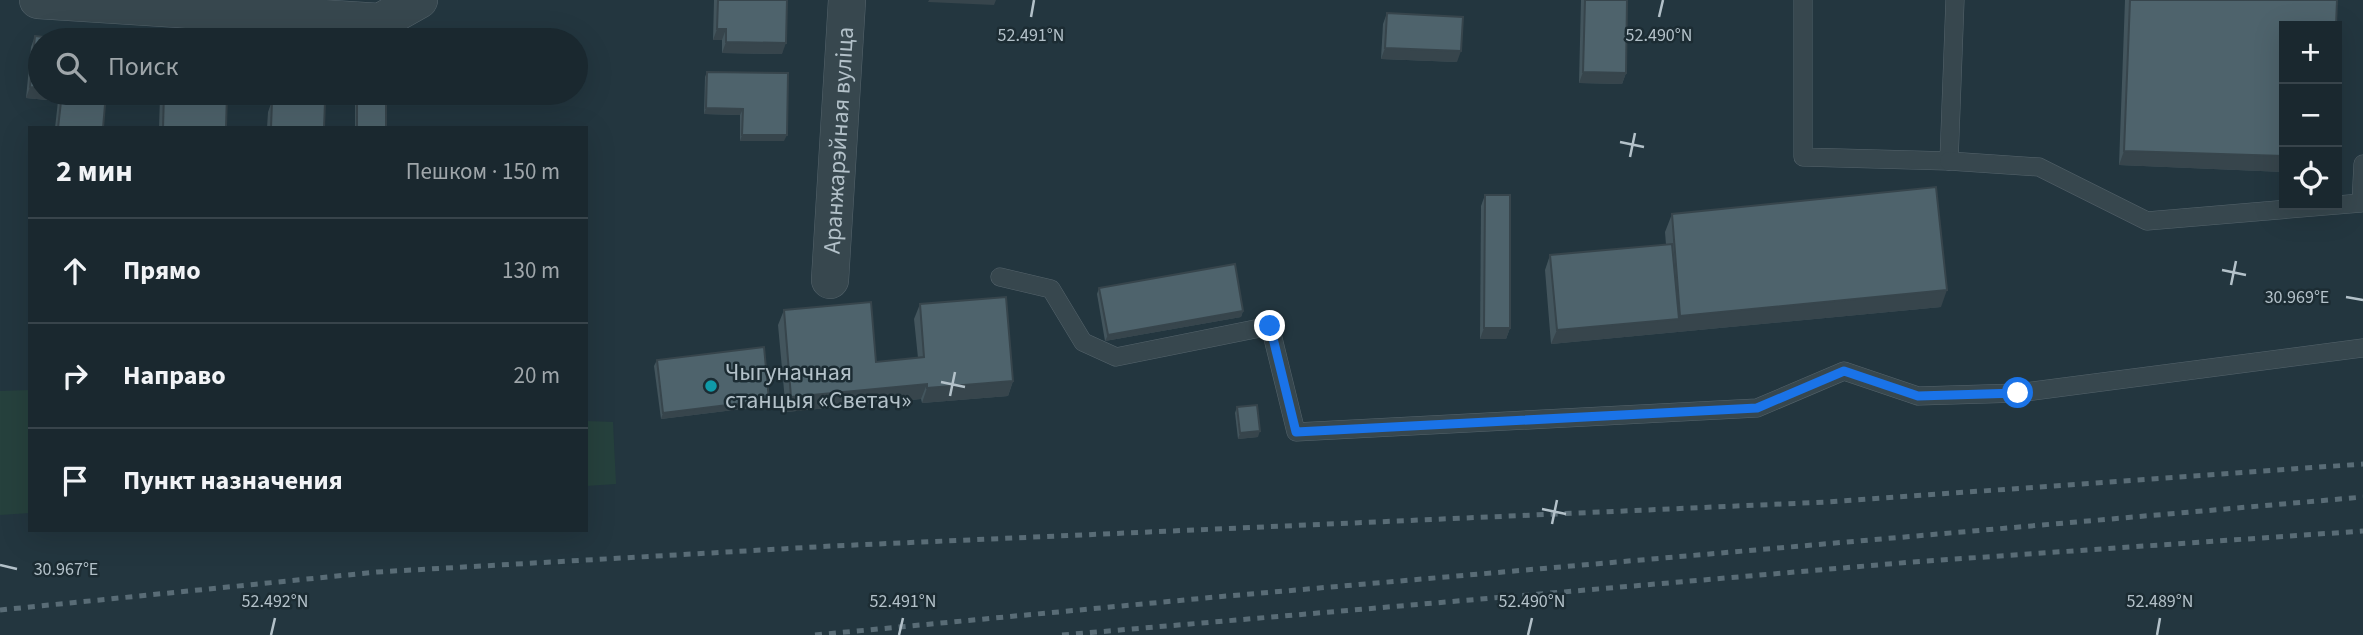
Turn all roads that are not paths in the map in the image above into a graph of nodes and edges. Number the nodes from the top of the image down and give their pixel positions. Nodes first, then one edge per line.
1 (38, 0) edge
2 (419, 0) edge
3 (848, 0) edge
4 (1803, 0) edge
5 (1955, 0) edge
6 (1949, 161) junction
7 (2363, 164) edge
8 (1000, 277) dead end
9 (830, 280) dead end
10 (2363, 348) edge

1 - 2 street
3 - 9 street, Аранжарэйная вуліца
4 - 6 lane
5 - 6 lane
6 - 7 lane
8 - 10 lane

